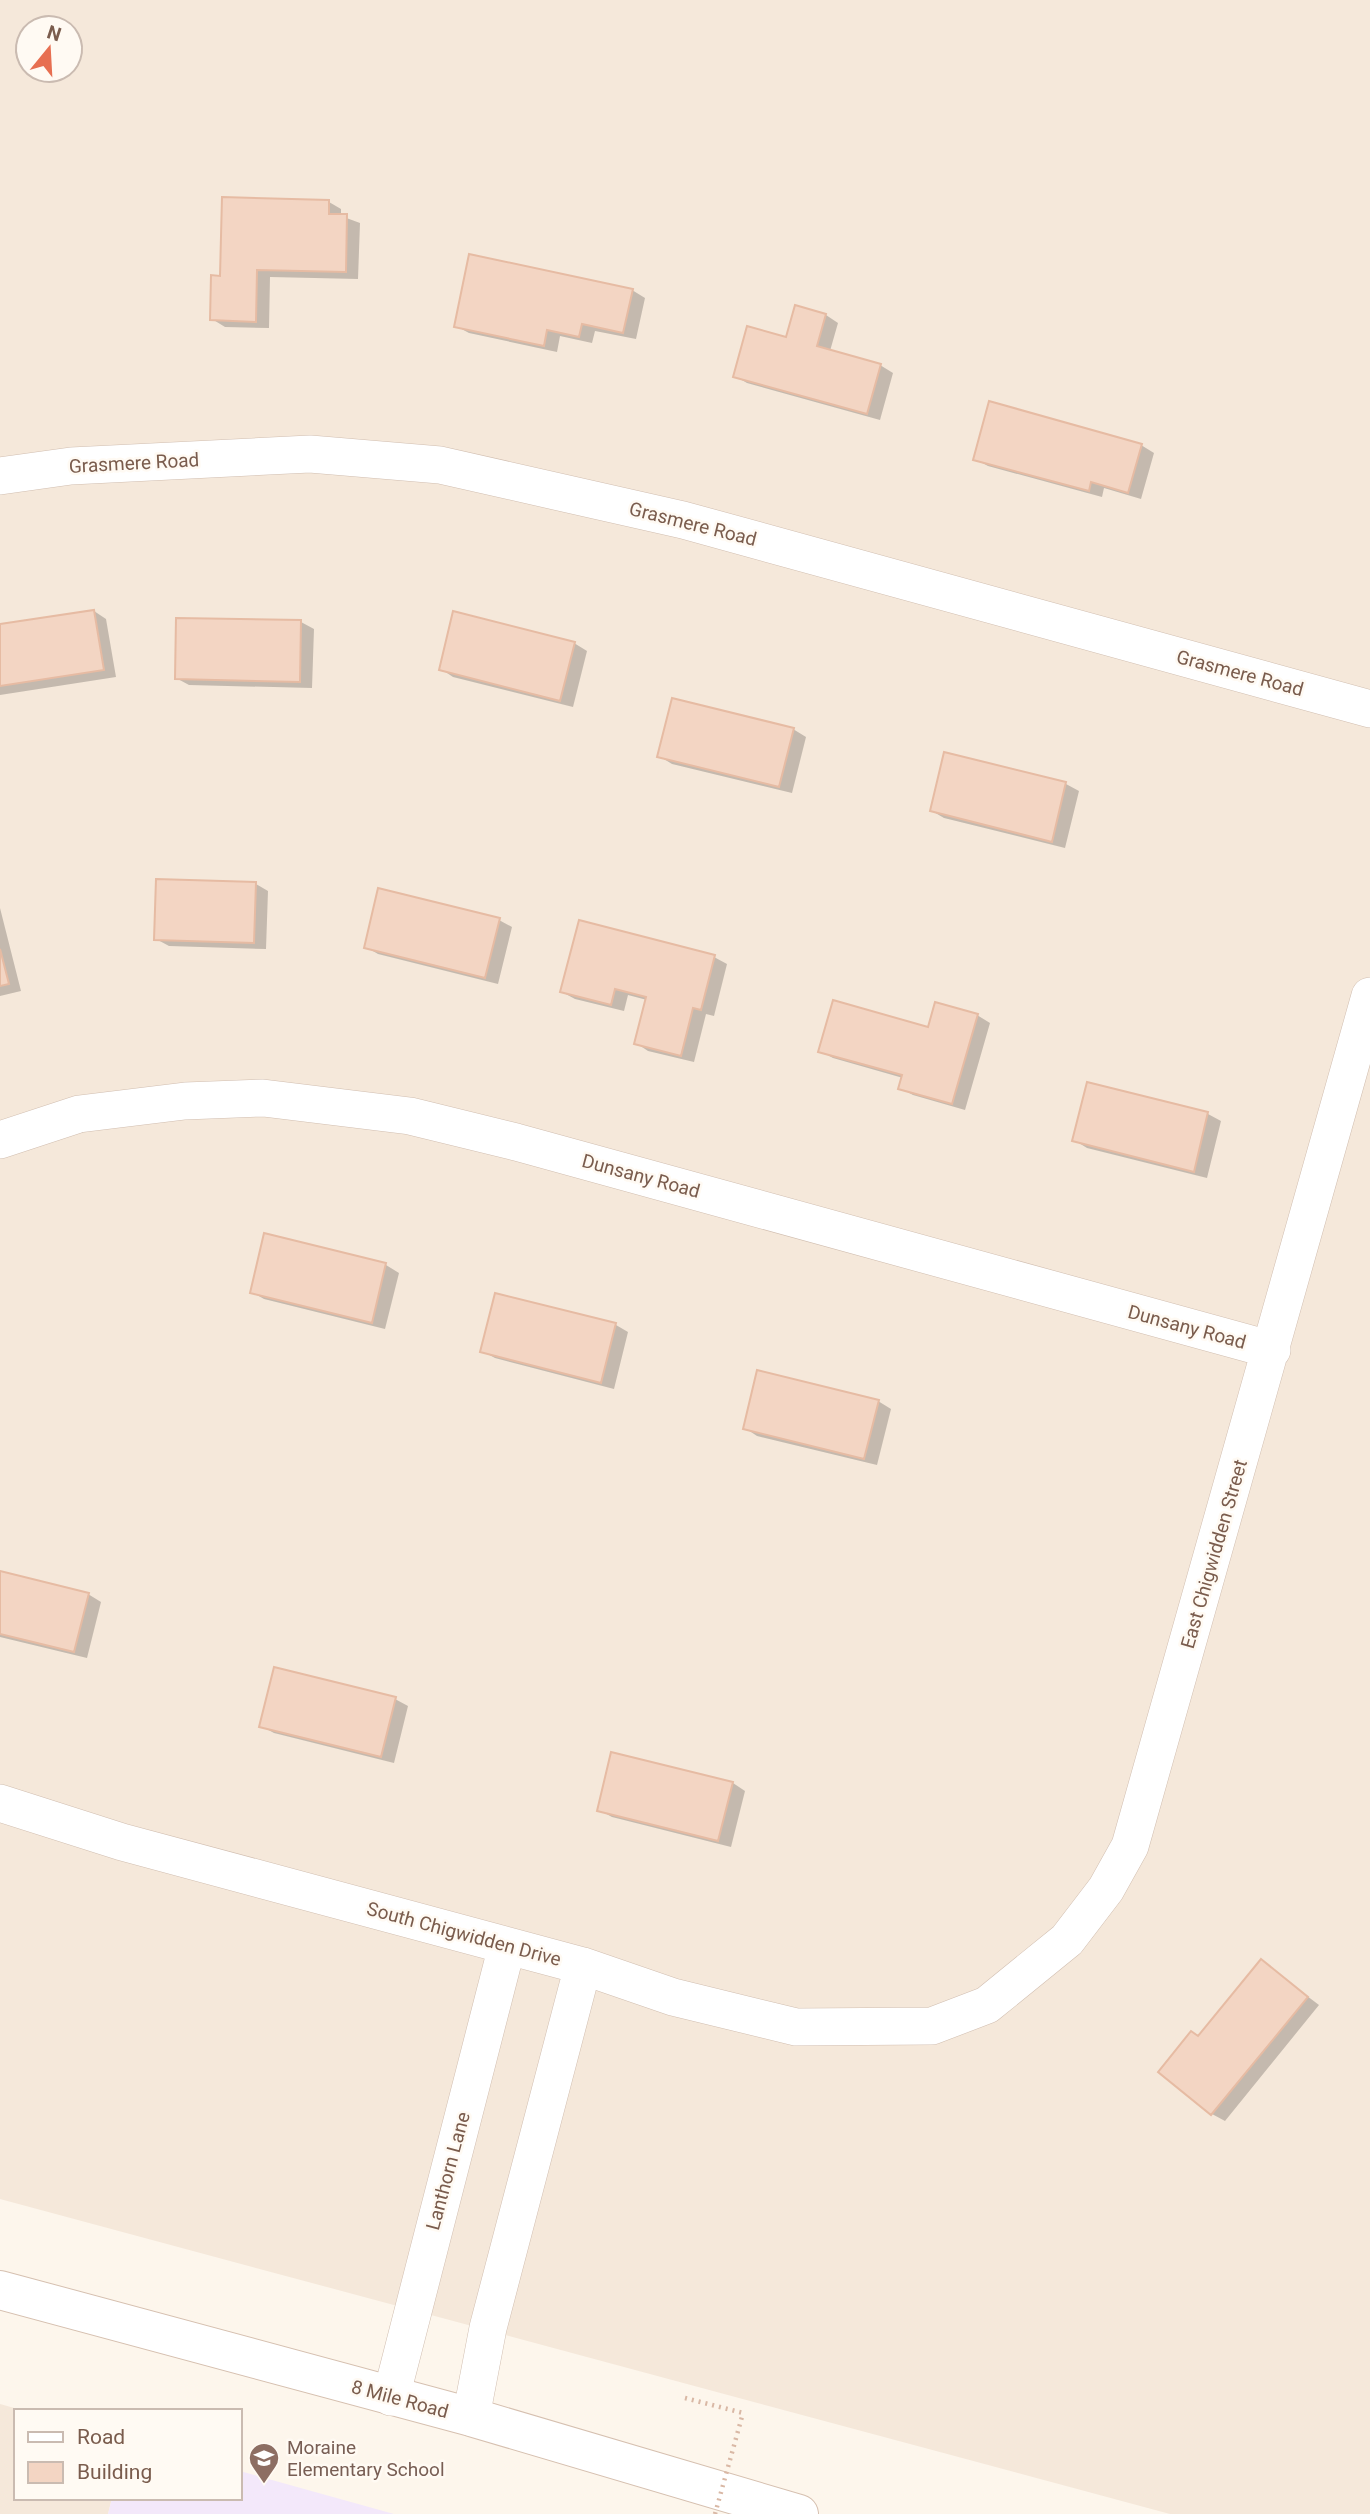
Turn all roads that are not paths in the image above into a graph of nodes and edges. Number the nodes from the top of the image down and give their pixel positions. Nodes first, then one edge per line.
1 (0, 476) edge
2 (1370, 709) edge
3 (1370, 996) edge
4 (0, 1140) edge
5 (1272, 1350) junction
6 (0, 1803) edge
7 (507, 1945) junction
8 (583, 1966) junction
9 (932, 2026) joint
10 (0, 2290) edge
11 (391, 2397) junction
12 (471, 2417) junction
13 (799, 2514) edge

1 - 2 street, Grasmere Road
3 - 5 street, East Chigwidden Street
4 - 5 street, Dunsany Road
5 - 9 street, East Chigwidden Street
6 - 7 street, South Chigwidden Drive
7 - 8 street, South Chigwidden Drive
7 - 11 street, Lanthorn Lane
8 - 9 street, South Chigwidden Drive
8 - 12 street
10 - 11 main road, 8 Mile Road
11 - 12 main road, 8 Mile Road
12 - 13 main road, 8 Mile Road

